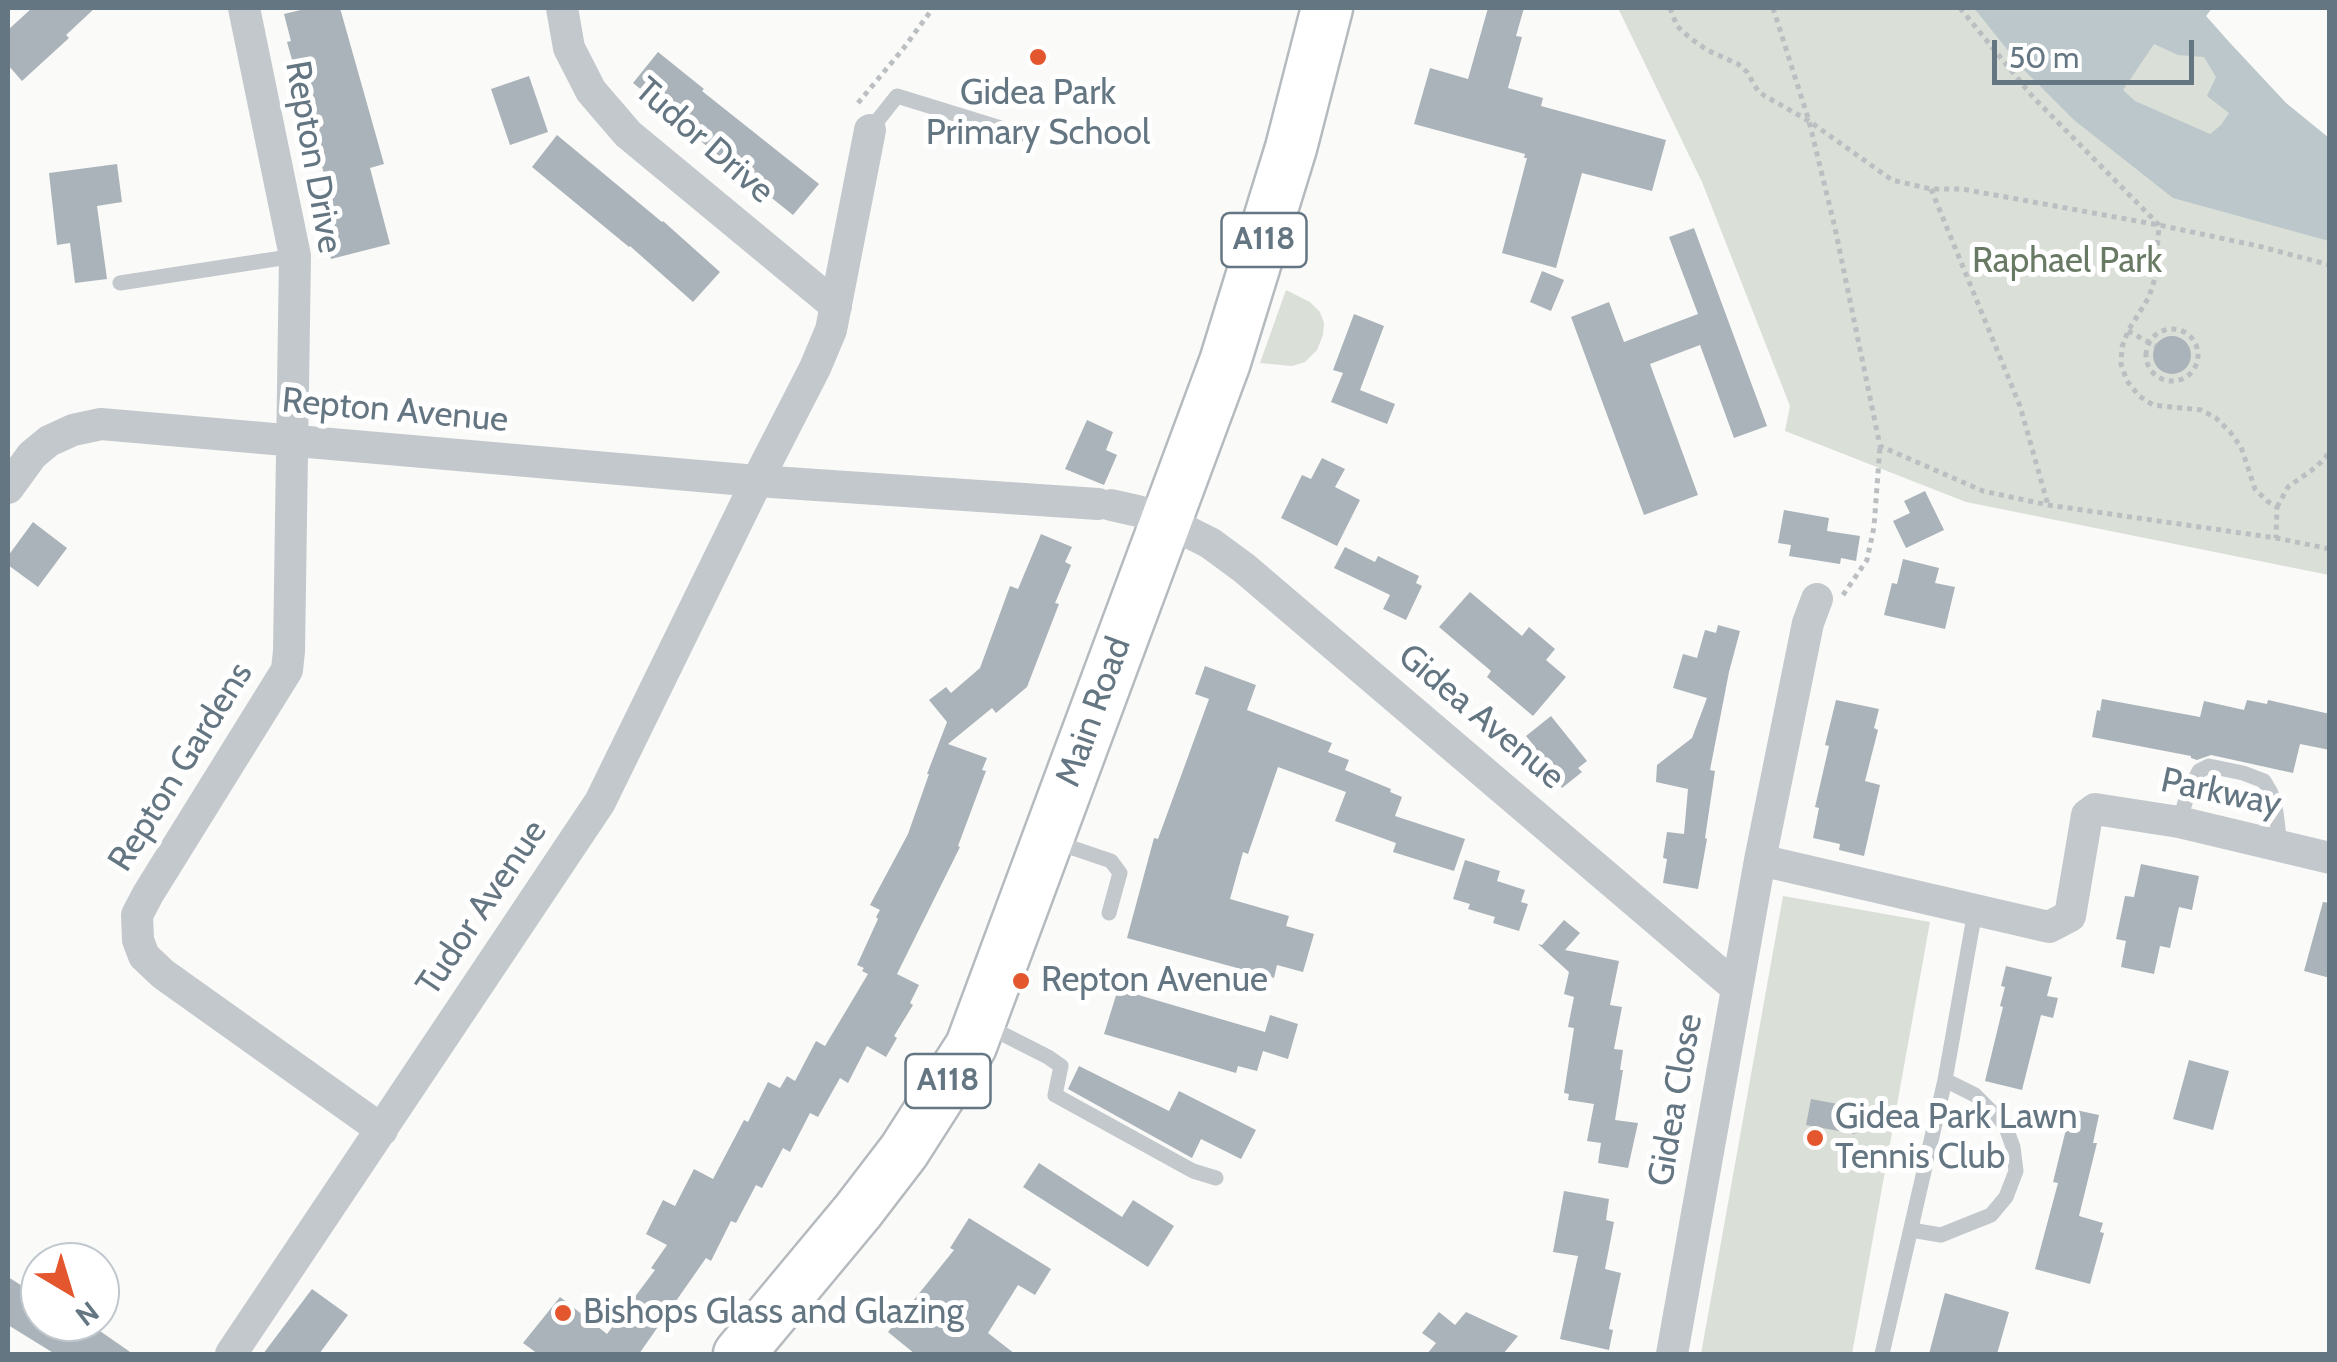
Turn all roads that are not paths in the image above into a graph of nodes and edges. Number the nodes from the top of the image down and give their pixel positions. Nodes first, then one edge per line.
1 (244, 8) edge
2 (562, 8) edge
3 (1327, 8) edge
4 (864, 117) joint
5 (1020, 134) dead end
6 (295, 256) junction
7 (120, 283) dead end
8 (836, 306) junction
9 (293, 442) junction
10 (757, 481) junction
11 (8, 488) edge
12 (1164, 520) junction
13 (1817, 599) road end
14 (2179, 822) junction
15 (1047, 840) junction
16 (2280, 846) junction
17 (2330, 858) edge
18 (1760, 860) junction
19 (1976, 911) junction
20 (1110, 914) dead end
21 (1736, 988) junction
22 (979, 1022) junction
23 (1945, 1080) junction
24 (382, 1130) junction
25 (1216, 1178) dead end
26 (1910, 1230) junction
27 (750, 1351) edge
28 (231, 1354) edge
29 (1672, 1354) edge
30 (1882, 1354) edge

1 - 6 street, Repton Drive
2 - 8 street, Tudor Drive
3 - 12 main road, Main Road / A118
4 - 5 lane
4 - 8 street, Tudor Avenue
6 - 7 lane
6 - 9 street, Repton Drive
8 - 10 street, Tudor Avenue
9 - 10 street, Repton Avenue
9 - 11 street, Repton Avenue
9 - 24 street, Repton Gardens
10 - 12 street, Repton Avenue
10 - 24 street, Tudor Avenue
12 - 15 main road, Main Road / A118
12 - 21 street, Gidea Avenue
13 - 18 street, Gidea Close
14 - 16 street, Parkway
14 - 16 lane
14 - 19 street, Parkway
15 - 20 lane
15 - 22 main road, Main Road / A118
16 - 17 street, Parkway
18 - 19 street
18 - 21 street, Gidea Close
19 - 23 lane
21 - 29 street, Gidea Close
22 - 25 lane
22 - 27 main road, Main Road / A118
23 - 26 lane
23 - 26 lane
24 - 28 street, Tudor Avenue
26 - 30 lane

